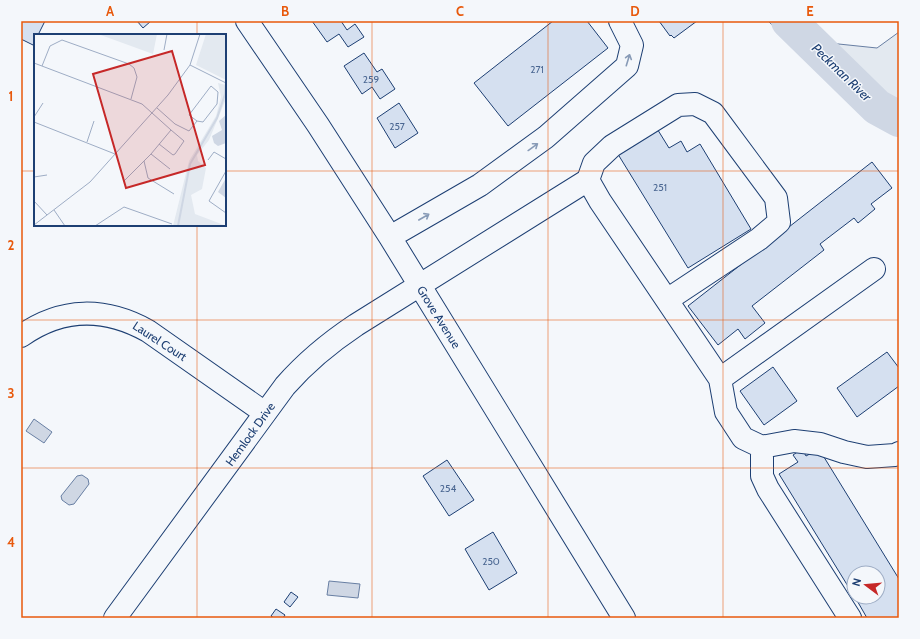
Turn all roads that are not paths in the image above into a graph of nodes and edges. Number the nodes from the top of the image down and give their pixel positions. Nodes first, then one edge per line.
1 (247, 21) edge
2 (620, 21) edge
3 (588, 180) junction
4 (390, 237) junction
5 (874, 269) dead end
6 (420, 286) junction
7 (667, 300) junction
8 (21, 336) edge
9 (720, 379) junction
10 (265, 413) junction
11 (762, 446) junction
12 (899, 453) edge
13 (115, 618) edge
14 (624, 618) edge
15 (850, 618) edge

1 - 4 street, Grove Avenue
4 -> 2 street
3 - 6 street, Hemlock Drive
3 - 7 street
3 - 7 street
4 - 6 street, Grove Avenue
5 - 9 street
6 - 10 street, Hemlock Drive
6 - 14 street, Grove Avenue
7 - 9 street
8 - 10 street, Laurel Court
9 - 11 street
10 - 13 street, Hemlock Drive
11 - 12 street
11 - 15 street

